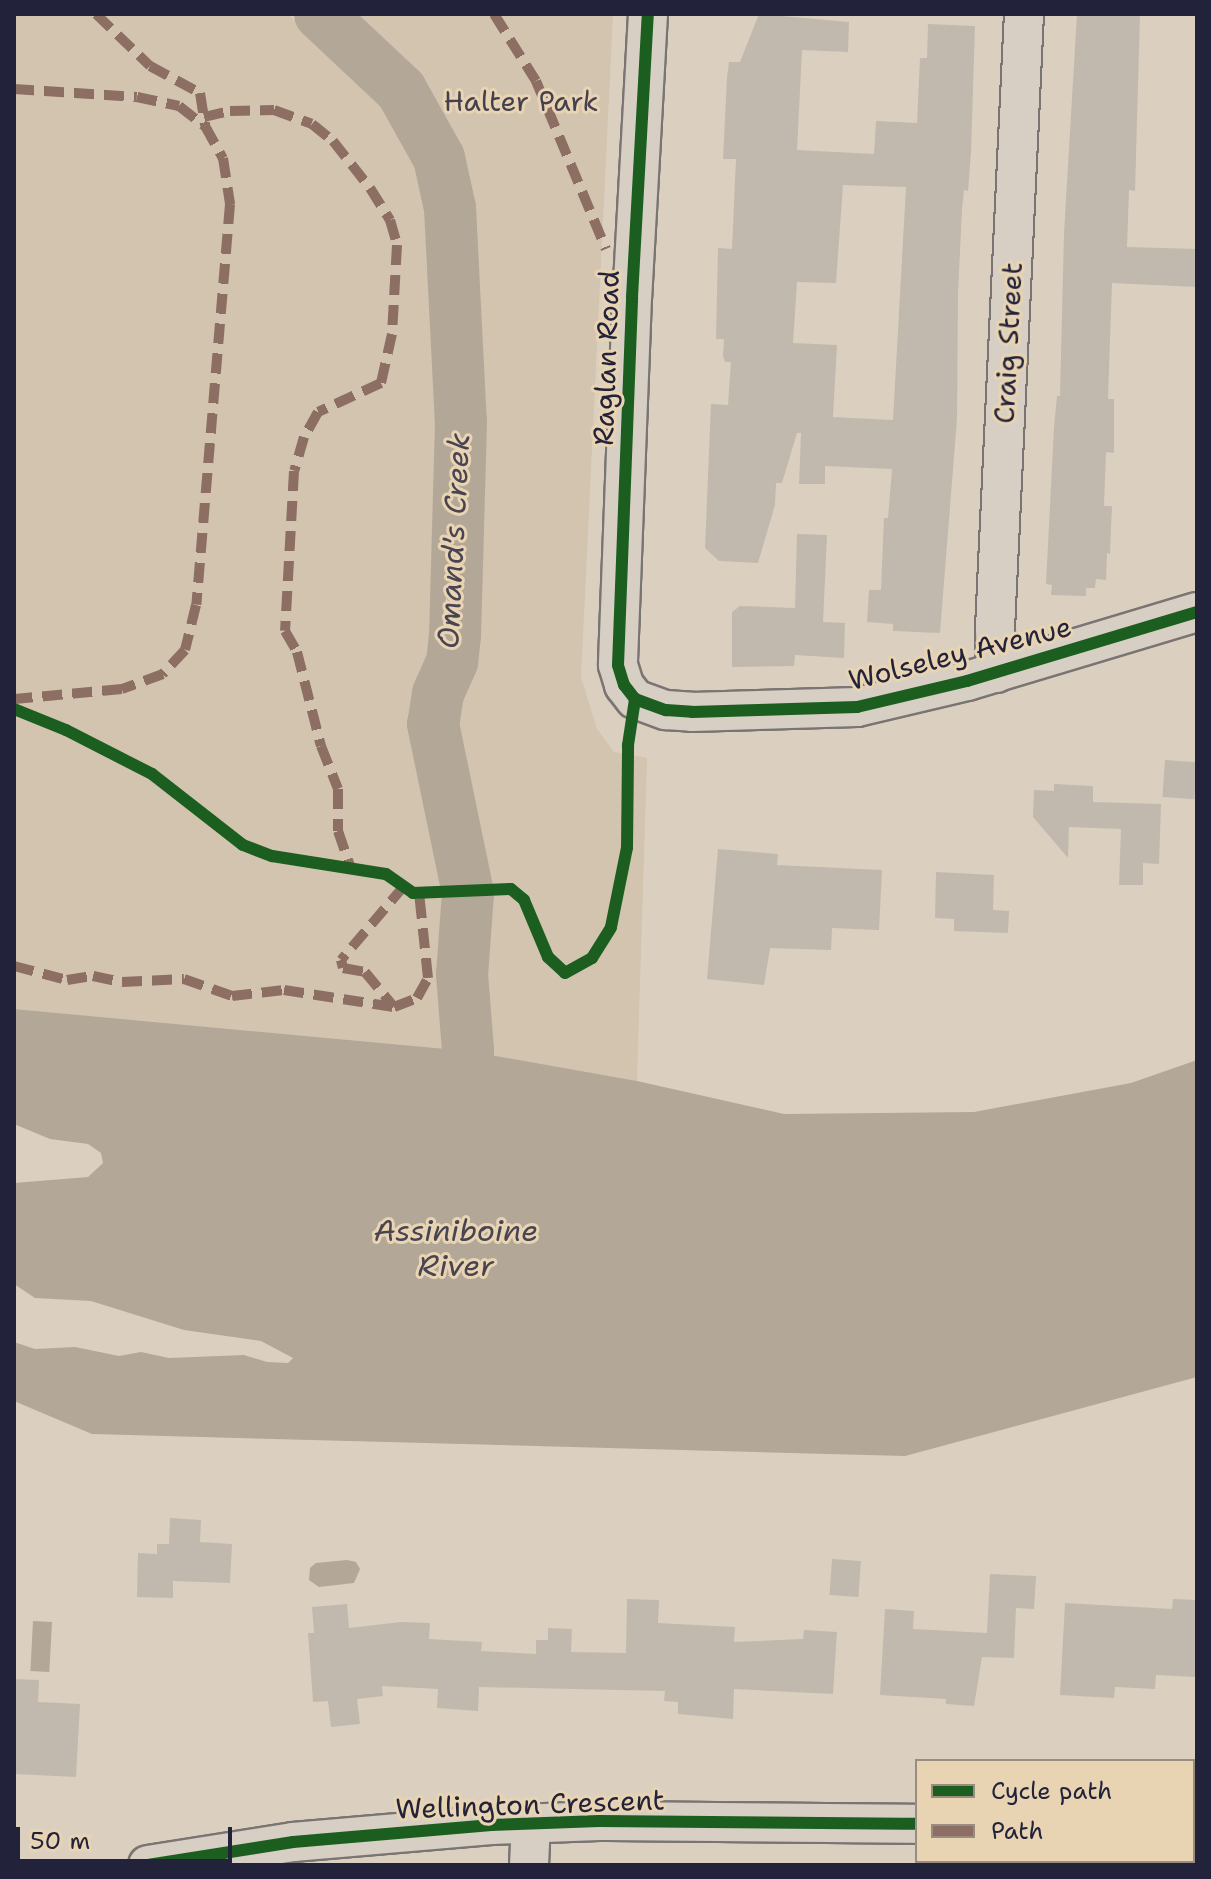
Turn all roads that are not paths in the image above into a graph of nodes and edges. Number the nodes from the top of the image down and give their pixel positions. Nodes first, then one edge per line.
1 (648, 14) edge
2 (1024, 14) edge
3 (1197, 612) edge
4 (996, 673) junction
5 (635, 699) joint
6 (531, 1823) junction
7 (915, 1824) edge
8 (148, 1865) edge
9 (529, 1865) edge

1 - 5 street, Raglan Road
2 - 4 street, Craig Street
3 - 4 street, Wolseley Avenue
4 - 5 street, Wolseley Avenue
6 - 7 street, Wellington Crescent
6 - 8 street, Wellington Crescent
6 - 9 street

